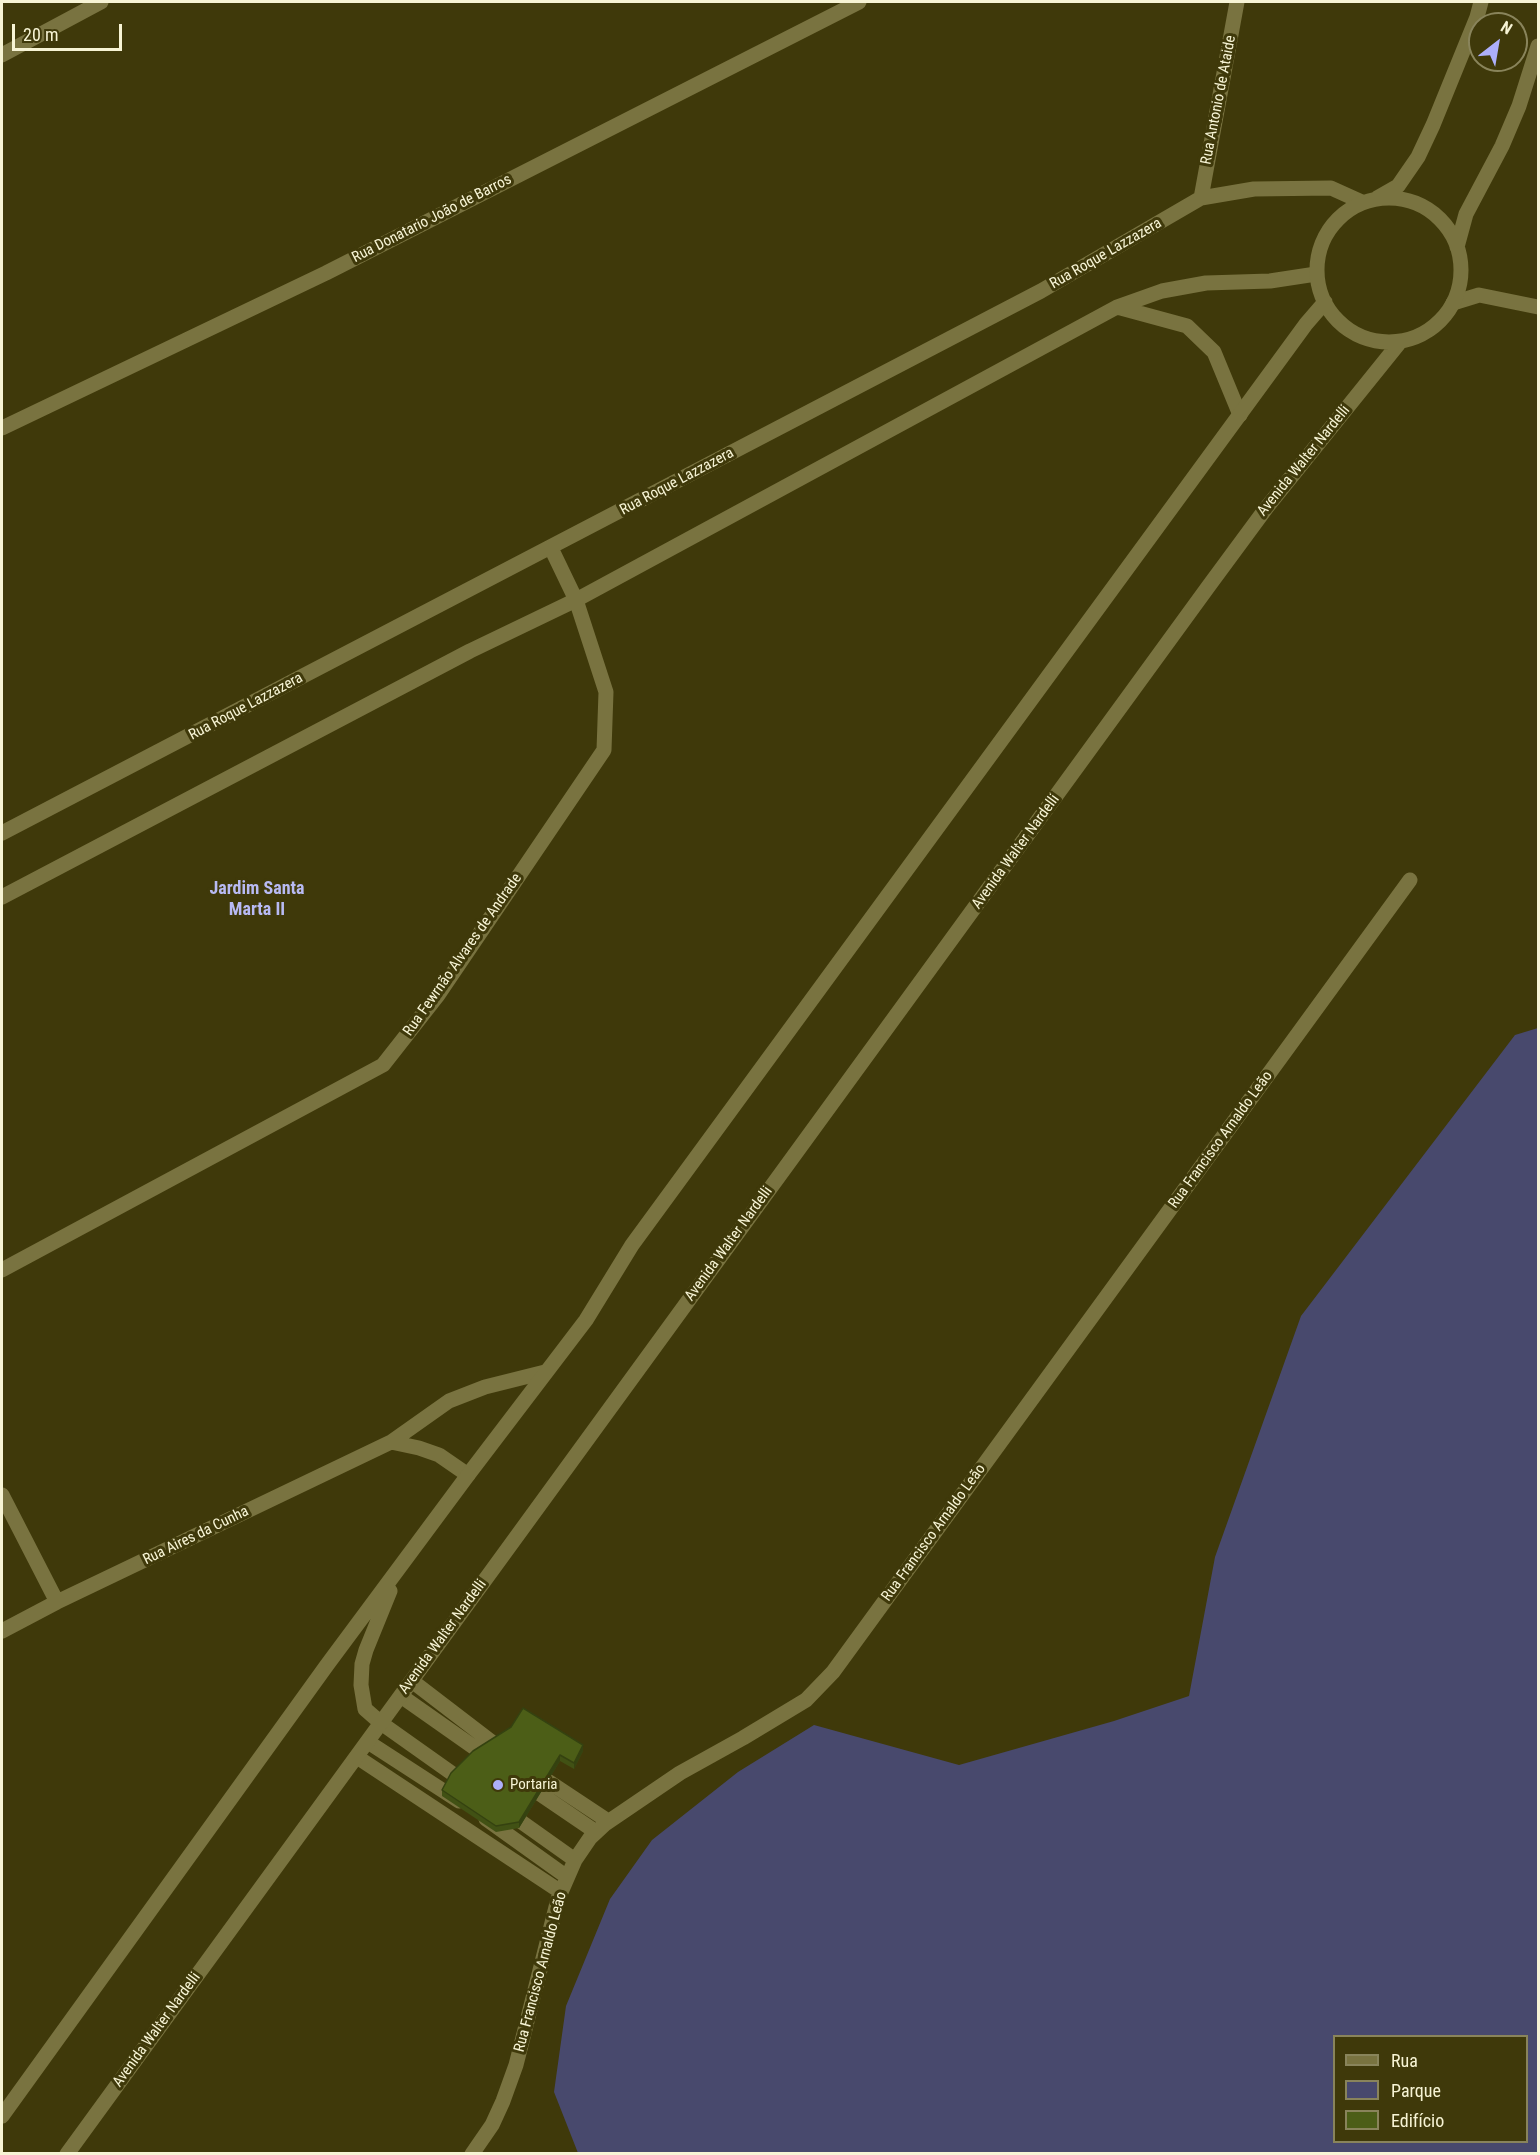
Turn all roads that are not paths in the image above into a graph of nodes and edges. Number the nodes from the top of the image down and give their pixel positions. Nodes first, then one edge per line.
1 (101, 2) edge
2 (859, 2) edge
3 (1237, 2) edge
4 (1481, 2) edge
5 (1539, 46) edge
6 (2, 55) edge
7 (1201, 198) junction
8 (1369, 201) junction
9 (1457, 247) junction
10 (1316, 274) junction
11 (1324, 302) junction
12 (1453, 303) junction
13 (1117, 307) junction
14 (1539, 307) edge
15 (1400, 342) junction
16 (1240, 415) junction
17 (2, 428) edge
18 (551, 548) junction
19 (576, 600) junction
20 (2, 833) edge
21 (1410, 880) dead end
22 (2, 897) edge
23 (2, 1270) edge
24 (545, 1372) junction
25 (391, 1443) junction
26 (468, 1475) junction
27 (2, 1495) edge
28 (403, 1561) junction
29 (57, 1602) junction
30 (2, 1631) edge
31 (412, 1681) junction
32 (401, 1696) junction
33 (381, 1723) junction
34 (368, 1742) junction
35 (357, 1756) junction
36 (477, 1791) edge
37 (491, 1801) edge
38 (608, 1821) junction
39 (596, 1832) junction
40 (575, 1860) junction
41 (567, 1877) junction
42 (561, 1892) junction
43 (2, 2116) edge
44 (67, 2154) edge
45 (472, 2154) edge

1 - 6 street
2 - 17 street, Rua Donatario João de Barros
3 - 7 street, Rua Antonio de Ataide
4 - 8 street
5 - 9 street
7 - 8 street, Rua Roque Lazzazera
7 - 18 street, Rua Roque Lazzazera
8 - 9 street
8 - 10 street
9 - 12 street
10 - 11 street
10 - 13 street
11 - 15 street
11 - 16 street
12 - 14 street
12 - 15 street
13 - 16 street
13 - 19 street
15 - 31 street, Avenida Walter Nardelli
16 - 24 street
18 - 19 street, Rua Fewrnão Alvares de Andrade
18 - 20 street, Rua Roque Lazzazera
19 - 22 street
19 - 23 street, Rua Fewrnão Alvares de Andrade
21 - 38 street, Rua Francisco Arnaldo Leão
24 - 25 street, Rua Aires da Cunha
24 - 26 street
25 - 26 street
25 - 29 street, Rua Aires da Cunha
26 - 28 street
27 - 29 street
28 - 33 street
28 - 43 street
29 - 30 street, Rua Aires da Cunha
31 - 32 street, Avenida Walter Nardelli
31 - 38 street
32 - 33 street, Avenida Walter Nardelli
32 - 39 street
33 - 34 street, Avenida Walter Nardelli
33 - 36 street
34 - 35 street, Avenida Walter Nardelli
34 - 41 street
35 - 42 street
35 - 44 street, Avenida Walter Nardelli
37 - 40 street
38 - 39 street, Rua Francisco Arnaldo Leão
39 - 40 street, Rua Francisco Arnaldo Leão
40 - 41 street, Rua Francisco Arnaldo Leão
41 - 42 street, Rua Francisco Arnaldo Leão
42 - 45 street, Rua Francisco Arnaldo Leão

